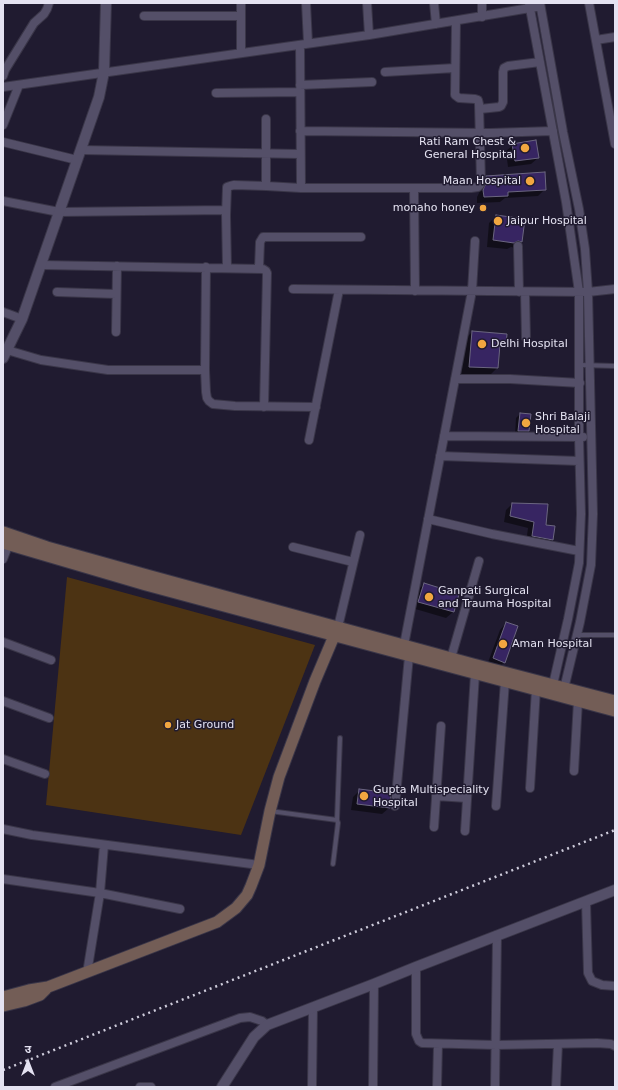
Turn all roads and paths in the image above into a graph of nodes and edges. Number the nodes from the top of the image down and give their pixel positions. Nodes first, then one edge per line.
1 (49, 3) edge
2 (106, 3) edge
3 (241, 3) edge
4 (306, 3) edge
5 (367, 3) edge
6 (434, 3) edge
7 (482, 3) edge
8 (589, 3) edge
9 (540, 5) edge
10 (530, 6) edge
11 (144, 16) dead end
12 (241, 16) junction
13 (482, 16) junction
14 (456, 21) junction
15 (436, 24) junction
16 (369, 35) junction
17 (615, 37) edge
18 (596, 40) junction
19 (304, 44) junction
20 (240, 52) junction
21 (540, 62) junction
22 (455, 68) junction
23 (104, 72) junction
24 (385, 72) dead end
25 (3, 76) edge
26 (372, 82) dead end
27 (19, 85) junction
28 (3, 87) edge
29 (300, 89) junction
30 (216, 93) dead end
31 (480, 109) junction
32 (266, 119) dead end
33 (3, 125) edge
34 (300, 131) junction
35 (553, 131) junction
36 (480, 132) junction
37 (3, 142) edge
38 (615, 144) edge
39 (81, 150) junction
40 (266, 153) junction
41 (300, 154) junction
42 (77, 160) junction
43 (266, 186) junction
44 (301, 188) junction
45 (414, 188) junction
46 (3, 201) edge
47 (226, 210) junction
48 (59, 212) junction
49 (361, 238) dead end
50 (475, 241) dead end
51 (518, 246) dead end
52 (41, 265) junction
53 (117, 266) junction
54 (206, 267) junction
55 (227, 268) junction
56 (259, 268) junction
57 (293, 289) dead end
58 (615, 289) edge
59 (339, 290) junction
60 (415, 290) junction
61 (472, 291) junction
62 (57, 292) dead end
63 (522, 292) junction
64 (579, 292) junction
65 (588, 292) junction
66 (116, 294) junction
67 (3, 312) edge
68 (22, 319) junction
69 (116, 332) dead end
70 (526, 338) dead end
71 (5, 354) edge
72 (580, 365) junction
73 (589, 365) junction
74 (615, 366) edge
75 (205, 370) junction
76 (455, 379) junction
77 (580, 383) junction
78 (264, 407) junction
79 (316, 407) junction
80 (444, 436) junction
81 (579, 437) junction
82 (591, 438) junction
83 (309, 440) dead end
84 (440, 456) junction
85 (579, 461) junction
86 (428, 519) junction
87 (360, 535) dead end
88 (7, 539) edge
89 (293, 548) dead end
90 (579, 551) junction
91 (3, 559) edge
92 (479, 561) dead end
93 (353, 562) junction
94 (336, 631) junction
95 (577, 635) junction
96 (615, 635) edge
97 (3, 642) edge
98 (404, 645) junction
99 (409, 656) junction
100 (451, 658) junction
101 (51, 660) dead end
102 (475, 674) junction
103 (505, 682) junction
104 (536, 689) junction
105 (552, 689) junction
106 (564, 692) junction
107 (3, 701) edge
108 (578, 701) junction
109 (615, 701) edge
110 (615, 711) edge
111 (49, 718) dead end
112 (441, 726) dead end
113 (340, 738) dead end
114 (3, 759) edge
115 (574, 771) dead end
116 (45, 774) dead end
117 (530, 788) dead end
118 (436, 796) junction
119 (467, 798) junction
120 (394, 806) dead end
121 (496, 806) dead end
122 (270, 811) junction
123 (337, 820) junction
124 (434, 827) dead end
125 (3, 829) edge
126 (465, 831) dead end
127 (104, 845) junction
128 (333, 864) dead end
129 (259, 865) junction
130 (3, 879) edge
131 (615, 890) edge
132 (100, 894) junction
133 (586, 902) junction
134 (180, 910) dead end
135 (497, 935) junction
136 (416, 967) junction
137 (87, 972) junction
138 (374, 984) junction
139 (615, 986) edge
140 (48, 987) junction
141 (3, 997) edge
142 (3, 1006) edge
143 (313, 1008) junction
144 (267, 1025) junction
145 (438, 1044) junction
146 (558, 1044) junction
147 (496, 1045) junction
148 (615, 1046) edge
149 (80, 1077) junction
150 (55, 1087) edge
151 (80, 1087) edge
152 (140, 1087) edge
153 (151, 1087) edge
154 (222, 1087) edge
155 (312, 1087) edge
156 (373, 1087) edge
157 (437, 1087) edge
158 (495, 1087) edge
159 (556, 1087) edge

1 - 25 street
2 - 23 street
3 - 12 street
4 - 19 street
5 - 16 street
6 - 15 street
7 - 13 street
8 - 18 street
9 - 10 street
9 - 65 street
10 - 13 street
10 - 21 street
11 - 12 street
12 - 20 street
13 - 14 street
14 - 15 street
14 - 22 street
15 - 16 street
16 - 19 street
17 - 18 street
18 - 38 street
19 - 20 street
19 - 29 street
20 - 23 street
21 - 31 street
21 - 35 street
22 - 24 street
22 - 31 street
23 - 27 street
23 - 39 street
26 - 29 street
27 - 28 street
27 - 33 street
29 - 30 street
29 - 34 street
31 - 36 street
32 - 40 street
34 - 36 street
34 - 41 street
35 - 36 street
35 - 64 street
36 - 45 street
37 - 42 street
39 - 40 street
39 - 42 street
40 - 41 street
40 - 43 street
41 - 44 street
42 - 48 street
43 - 44 street
43 - 47 street
44 - 45 street
45 - 60 street
46 - 48 street
47 - 48 street
47 - 55 street
48 - 52 street
49 - 56 street
50 - 61 street
51 - 63 street
52 - 53 street
52 - 68 street
53 - 54 street
53 - 66 street
54 - 55 street
54 - 75 street
55 - 56 street
56 - 78 street
57 - 59 street
58 - 65 street
59 - 60 street
59 - 79 street
60 - 61 street
61 - 63 street
61 - 76 street
62 - 66 street
63 - 64 street
63 - 70 street
64 - 65 street
64 - 72 street
65 - 73 street
66 - 69 street
67 - 68 street
68 - 71 street
71 - 75 street
72 - 73 lane
72 - 77 street
73 - 74 lane
73 - 82 street
75 - 78 street
76 - 77 street
76 - 80 street
77 - 81 street
78 - 79 street
79 - 83 street
80 - 81 street
80 - 84 street
81 - 82 street
81 - 85 street
82 - 95 street
84 - 85 street
84 - 86 street
85 - 90 street
86 - 90 street
86 - 98 street
87 - 93 street
88 - 91 street
88 - 94 main road
89 - 93 street
90 - 105 street
92 - 100 street
93 - 94 street
94 - 98 main road
94 - 99 main road
94 - 122 main road
95 - 96 lane
95 - 106 street
97 - 101 street
98 - 100 main road
99 - 102 main road
99 - 120 street
100 - 105 main road
102 - 103 main road
102 - 119 street
103 - 104 main road
103 - 121 street
104 - 105 main road
104 - 117 street
105 - 106 main road
106 - 108 main road
106 - 109 main road
107 - 111 street
108 - 110 main road
108 - 115 street
112 - 118 street
113 - 123 lane
114 - 116 street
118 - 119 street
118 - 124 street
119 - 126 street
122 - 123 lane
122 - 129 main road
123 - 128 lane
125 - 127 street
127 - 129 street
127 - 132 street
129 - 137 main road
130 - 132 street
131 - 133 street
132 - 134 street
132 - 137 street
133 - 135 street
133 - 139 street
135 - 136 street
135 - 147 street
136 - 138 street
136 - 145 street
137 - 140 main road
138 - 143 street
138 - 156 street
140 - 141 main road
140 - 142 main road
143 - 144 street
143 - 155 street
144 - 149 street
144 - 154 street
145 - 147 street
145 - 157 street
146 - 147 street
146 - 148 street
146 - 159 street
147 - 158 street
149 - 150 street
149 - 151 street
152 - 153 street

